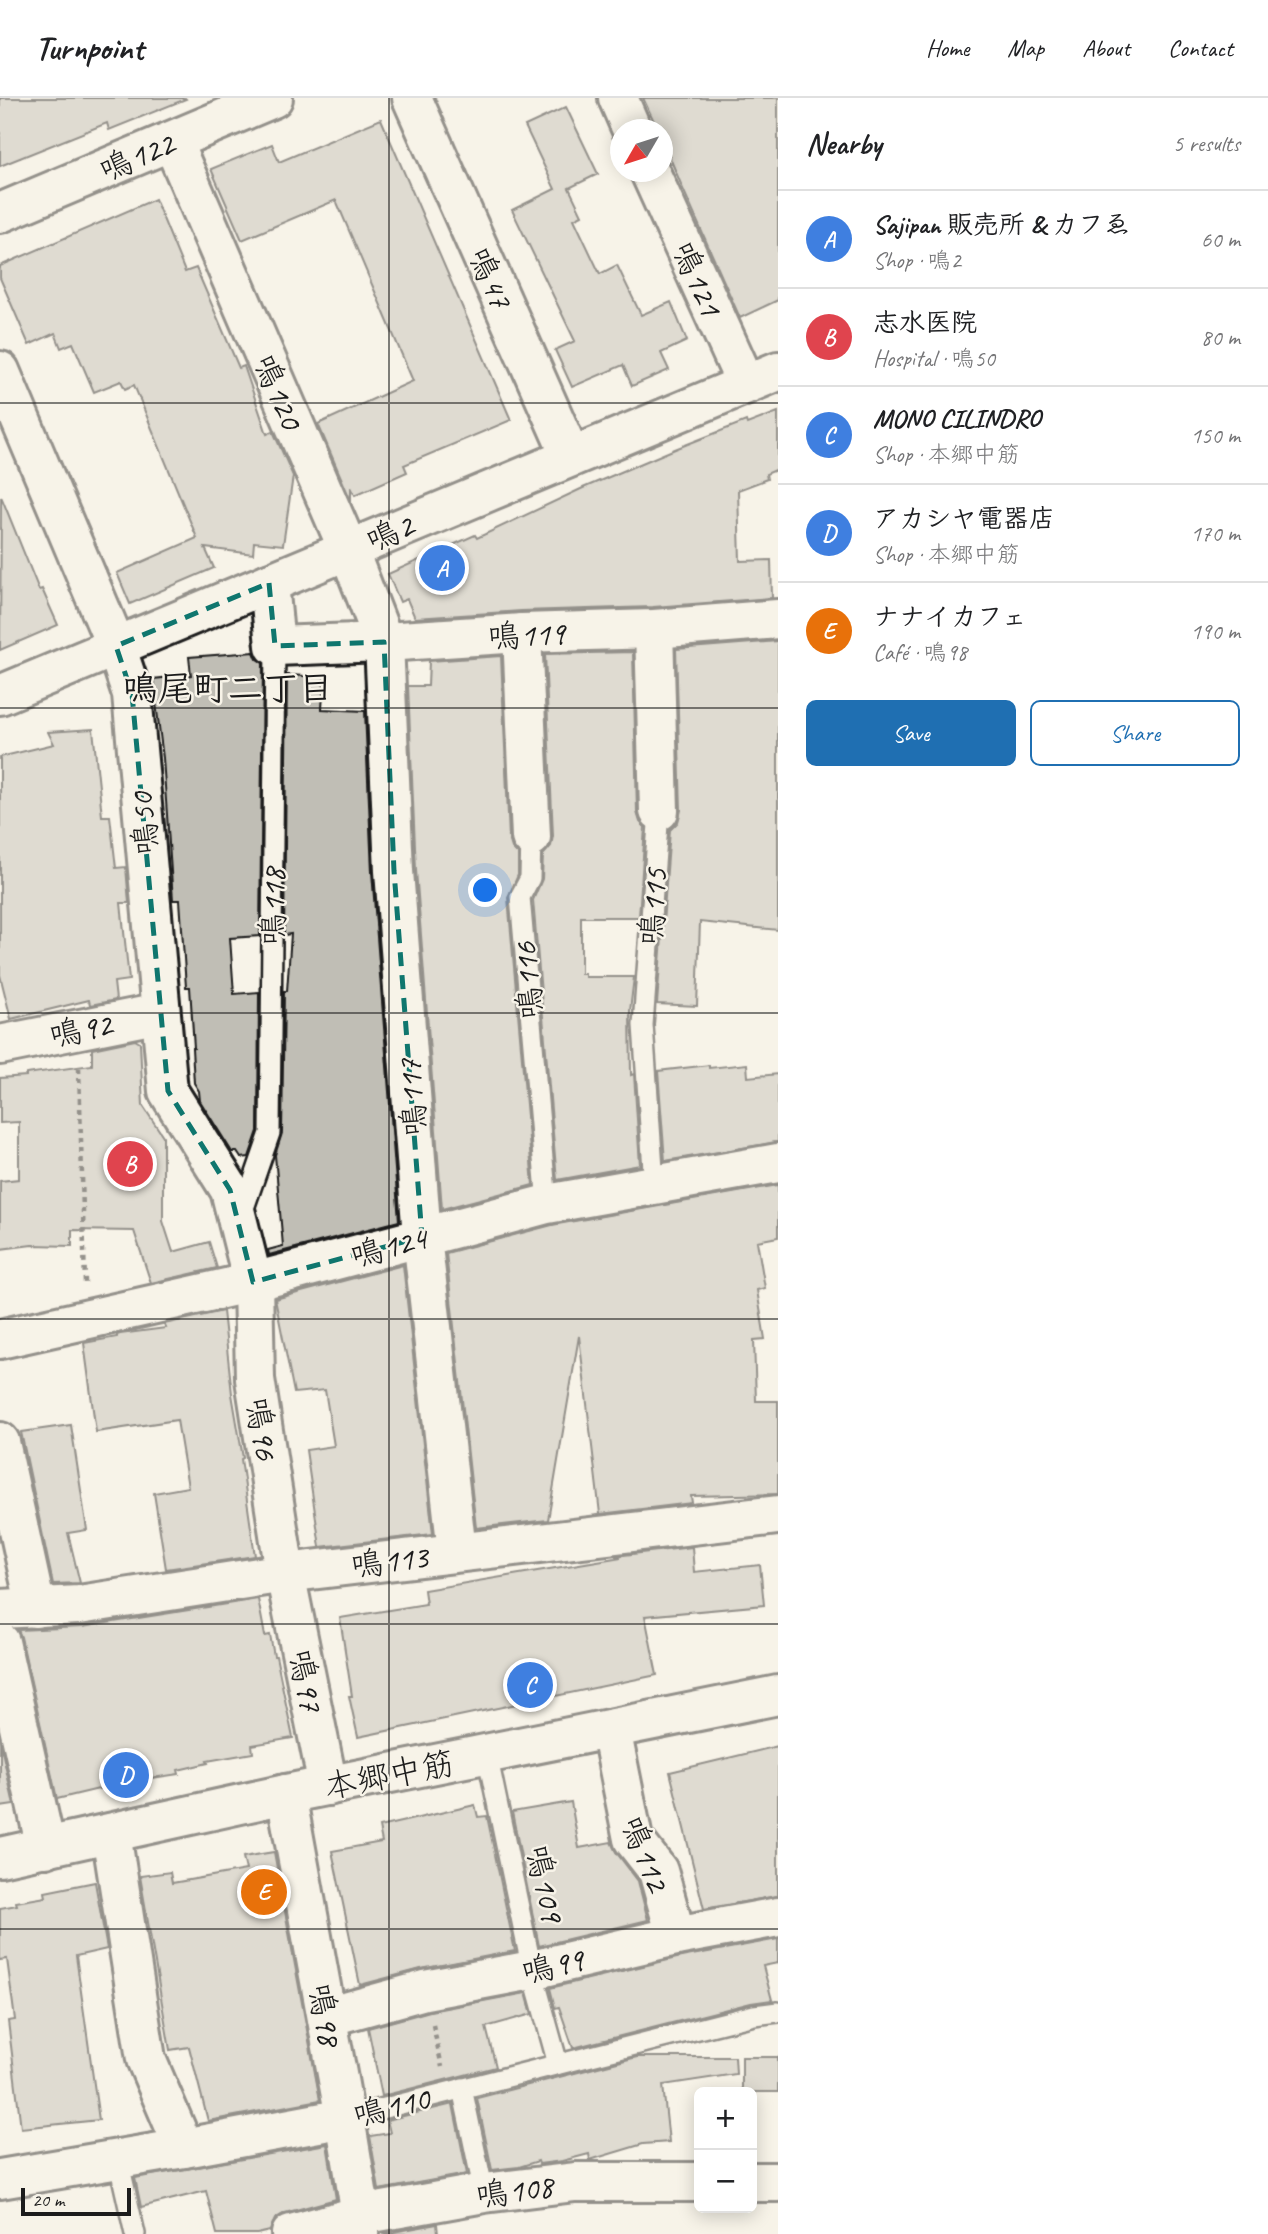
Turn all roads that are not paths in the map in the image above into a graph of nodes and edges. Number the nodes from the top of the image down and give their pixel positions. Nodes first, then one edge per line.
1 (273, 98) edge
2 (412, 98) edge
3 (618, 98) edge
4 (627, 119) edge
5 (172, 141) junction
6 (655, 182) edge
7 (0, 214) edge
8 (0, 371) edge
9 (762, 378) edge
10 (570, 457) junction
11 (348, 549) junction
12 (269, 583) junction
13 (778, 619) edge
14 (654, 629) junction
15 (522, 633) junction
16 (384, 642) junction
17 (116, 646) junction
18 (275, 646) junction
19 (0, 695) edge
20 (659, 811) joint
21 (531, 837) joint
22 (160, 1013) junction
23 (0, 1045) edge
24 (778, 1163) edge
25 (654, 1184) junction
26 (547, 1204) junction
27 (239, 1225) junction
28 (422, 1237) junction
29 (253, 1282) junction
30 (0, 1339) edge
31 (0, 1442) edge
32 (778, 1515) edge
33 (457, 1552) junction
34 (285, 1573) junction
35 (18, 1609) edge
36 (0, 1642) edge
37 (778, 1695) edge
38 (611, 1729) junction
39 (487, 1754) junction
40 (328, 1786) junction
41 (286, 1794) junction
42 (111, 1833) junction
43 (46, 1848) junction
44 (0, 1857) edge
45 (778, 1917) edge
46 (676, 1936) junction
47 (532, 1970) junction
48 (778, 2012) edge
49 (327, 2017) junction
50 (558, 2064) junction
51 (455, 2090) junction
52 (345, 2118) junction
53 (184, 2148) junction
54 (118, 2159) junction
55 (0, 2179) edge
56 (694, 2182) edge
57 (757, 2182) edge
58 (778, 2182) edge
59 (484, 2193) junction
60 (360, 2225) edge
61 (135, 2234) edge
62 (291, 2234) edge

1 - 5 street, 鳴122
2 - 10 street, 鳴47
3 - 4 street
5 - 7 street, 鳴122
5 - 11 street, 鳴120
6 - 9 street, 鳴121
8 - 17 street, 鳴50
9 - 10 street, 鳴2
10 - 11 street, 鳴2
11 - 12 street, 鳴2
11 - 16 street, 鳴120
12 - 17 street, 鳴2
12 - 18 street, 鳴118
13 - 14 street, 鳴119
14 - 15 street, 鳴119
14 - 20 street, 鳴115
15 - 16 street, 鳴119
15 - 21 street, 鳴116
16 - 18 street, 鳴119
16 - 28 street, 鳴117
17 - 19 street, 鳴2
17 - 22 street, 鳴50
18 - 27 lane, 鳴118
20 - 25 lane, 鳴115
21 - 26 lane, 鳴116
22 - 23 street, 鳴92
22 - 27 street, 鳴50
24 - 25 street, 鳴124
25 - 26 street, 鳴124
26 - 28 street, 鳴124
27 - 29 street, 鳴50
28 - 29 street, 鳴124
28 - 33 street, 鳴117
29 - 30 street, 鳴124
29 - 34 street, 鳴96
31 - 35 street
32 - 33 street, 鳴113
33 - 34 street, 鳴113
34 - 35 street, 鳴113
34 - 40 street, 鳴97
36 - 43 street
37 - 38 street, 本郷中筋
38 - 39 street, 本郷中筋
38 - 46 street, 鳴112
39 - 40 street, 本郷中筋
39 - 47 lane, 鳴109
40 - 41 street, 本郷中筋
41 - 42 street, 本郷中筋
41 - 49 street, 鳴98
42 - 43 street, 本郷中筋
42 - 53 street
43 - 44 street, 本郷中筋
45 - 46 street, 鳴99
46 - 47 street, 鳴99
47 - 49 street, 鳴99
47 - 50 lane, 鳴109
48 - 50 lane, 鳴110
49 - 52 street, 鳴98
50 - 51 lane, 鳴110
51 - 52 lane, 鳴110
51 - 59 lane
52 - 53 street, 鳴110
52 - 60 street, 鳴98
53 - 54 street, 鳴110
54 - 55 street, 鳴110
54 - 61 lane
56 - 59 street, 鳴108
57 - 58 street
59 - 60 street, 鳴108
60 - 62 street, 鳴108

